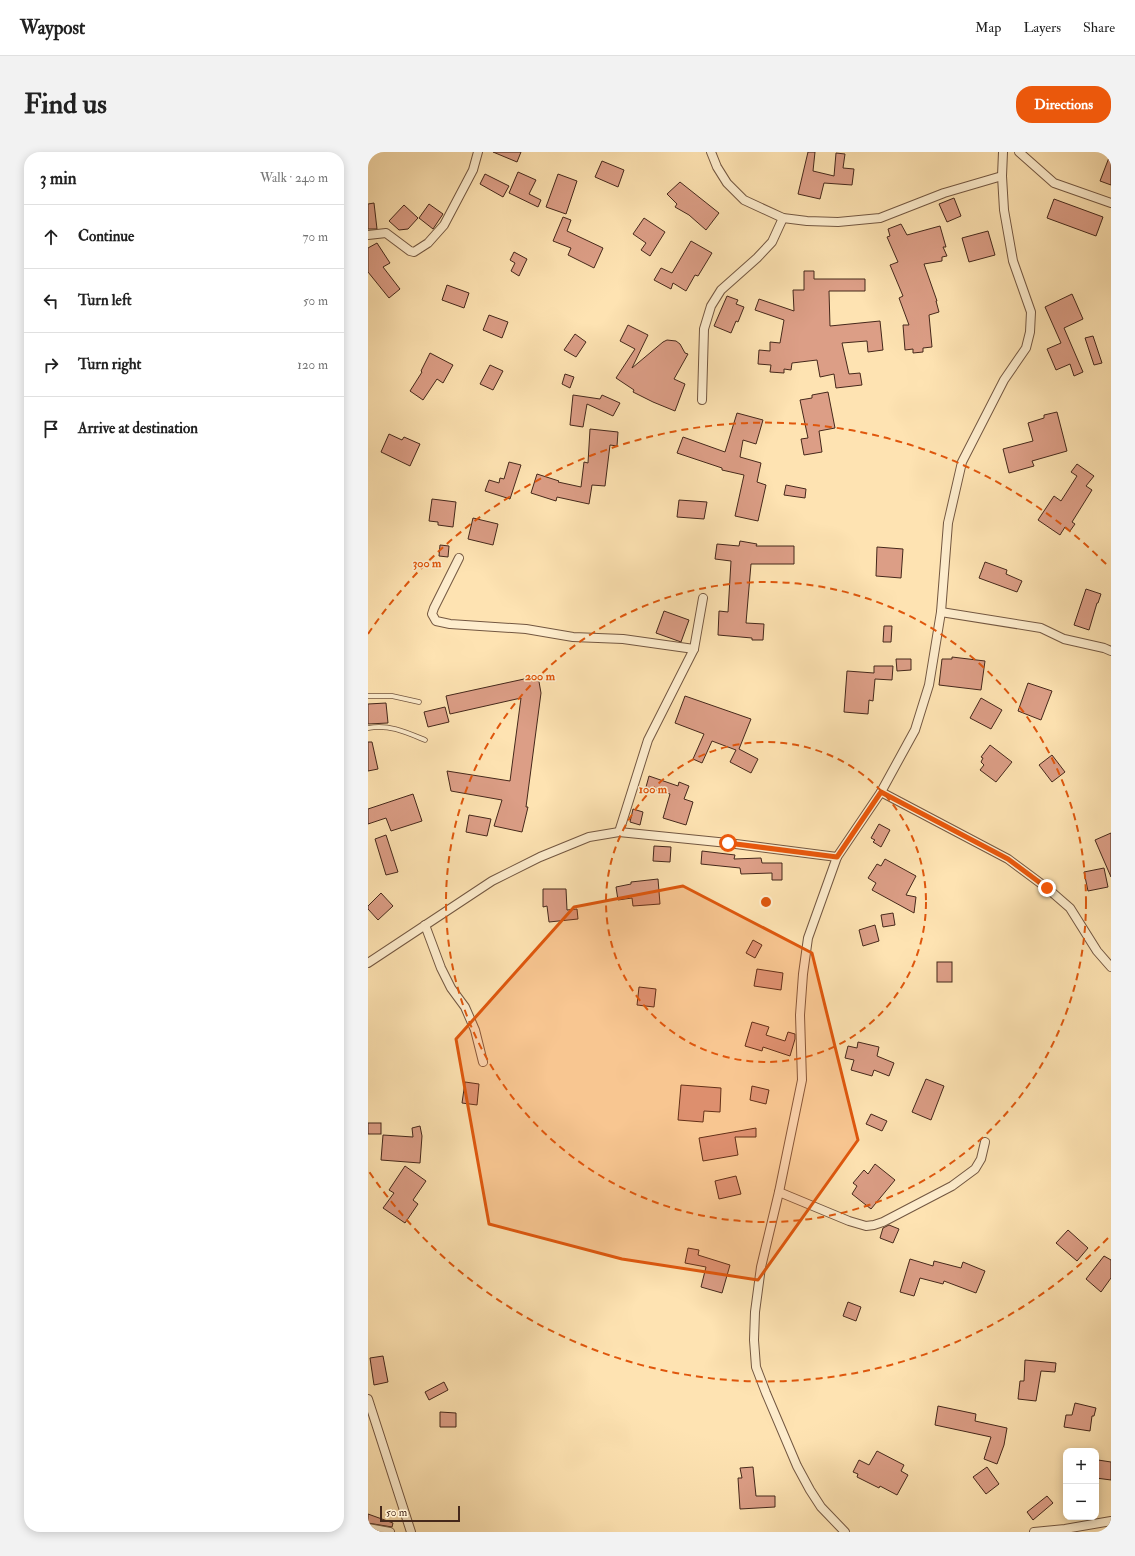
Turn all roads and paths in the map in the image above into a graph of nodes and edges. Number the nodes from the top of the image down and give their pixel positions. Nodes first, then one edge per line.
1 (478, 152) edge
2 (711, 152) edge
3 (1003, 152) edge
4 (1019, 152) edge
5 (1002, 176) junction
6 (1111, 202) edge
7 (783, 218) junction
8 (368, 235) edge
9 (702, 400) dead end
10 (459, 558) dead end
11 (704, 598) dead end
12 (941, 612) junction
13 (694, 649) junction
14 (1111, 651) edge
15 (368, 696) edge
16 (418, 702) dead end
17 (368, 728) edge
18 (426, 740) dead end
19 (881, 792) junction
20 (619, 832) junction
21 (837, 857) junction
22 (425, 925) junction
23 (368, 963) edge
24 (1111, 967) edge
25 (483, 1062) dead end
26 (985, 1142) dead end
27 (779, 1192) junction
28 (368, 1399) edge
29 (1111, 1522) edge
30 (368, 1528) edge
31 (390, 1532) edge
32 (411, 1532) edge
33 (845, 1532) edge
34 (1034, 1532) edge

1 - 8 street
2 - 7 street
3 - 5 street
4 - 6 street
5 - 7 street
5 - 12 street
7 - 9 street
10 - 13 street
11 - 13 street
12 - 14 street
12 - 19 street
13 - 20 street
15 - 16 lane
17 - 18 lane
19 - 21 street
19 - 24 street
20 - 21 street
20 - 22 street
21 - 27 street
22 - 23 street
22 - 25 street
26 - 27 street
27 - 33 street
28 - 32 street
29 - 34 street
30 - 31 street

